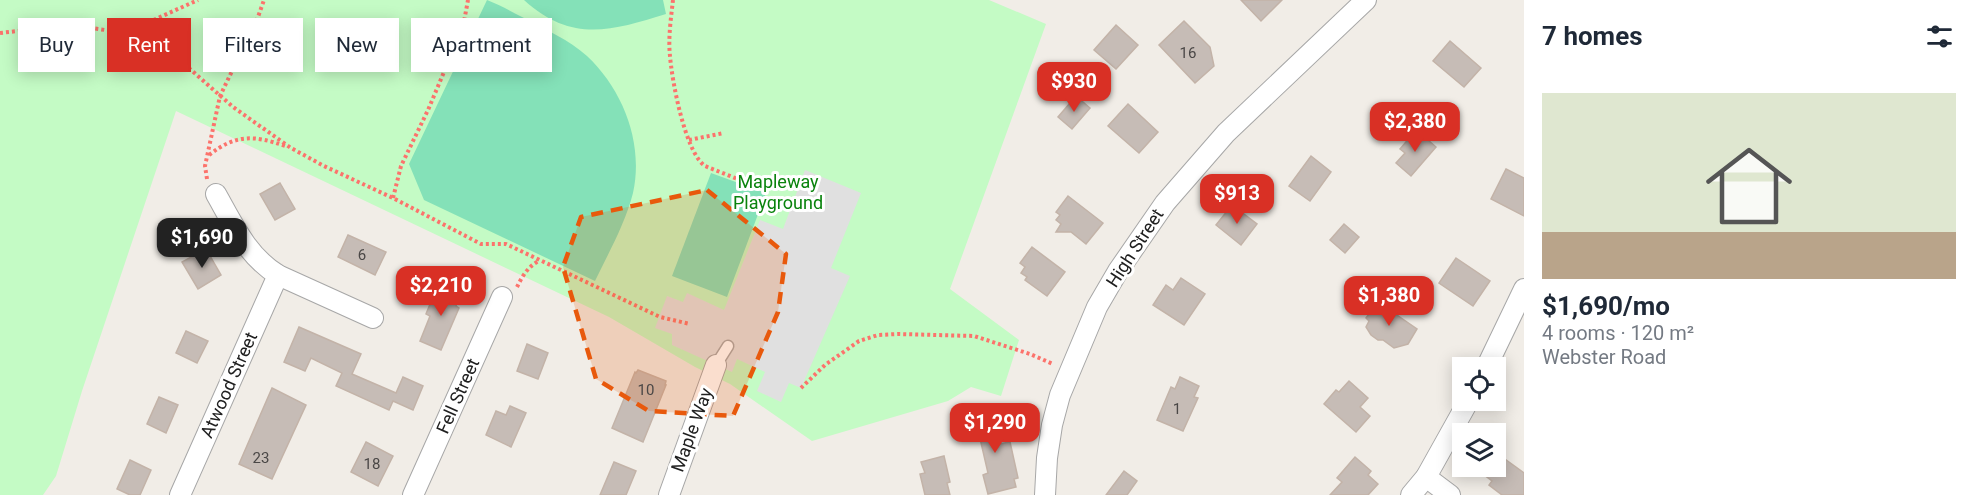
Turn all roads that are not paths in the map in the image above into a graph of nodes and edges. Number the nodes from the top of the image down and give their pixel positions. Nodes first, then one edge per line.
1 (1365, 0) edge
2 (216, 194) road end
3 (278, 275) junction
4 (1524, 289) edge
5 (502, 297) road end
6 (373, 318) dead end
7 (728, 346) dead end
8 (1491, 357) edge
9 (716, 365) joint
10 (1463, 411) edge
11 (1426, 477) junction
12 (180, 495) edge
13 (413, 495) edge
14 (669, 495) edge
15 (1046, 495) edge
16 (1412, 495) edge
17 (1450, 495) edge

1 - 15 street, High Street
2 - 3 street
3 - 6 street
3 - 12 street, Atwood Street
4 - 8 street
5 - 13 street, Fell Street
7 - 9 lane
9 - 14 street, Maple Way
10 - 11 street
11 - 16 street
11 - 17 street

